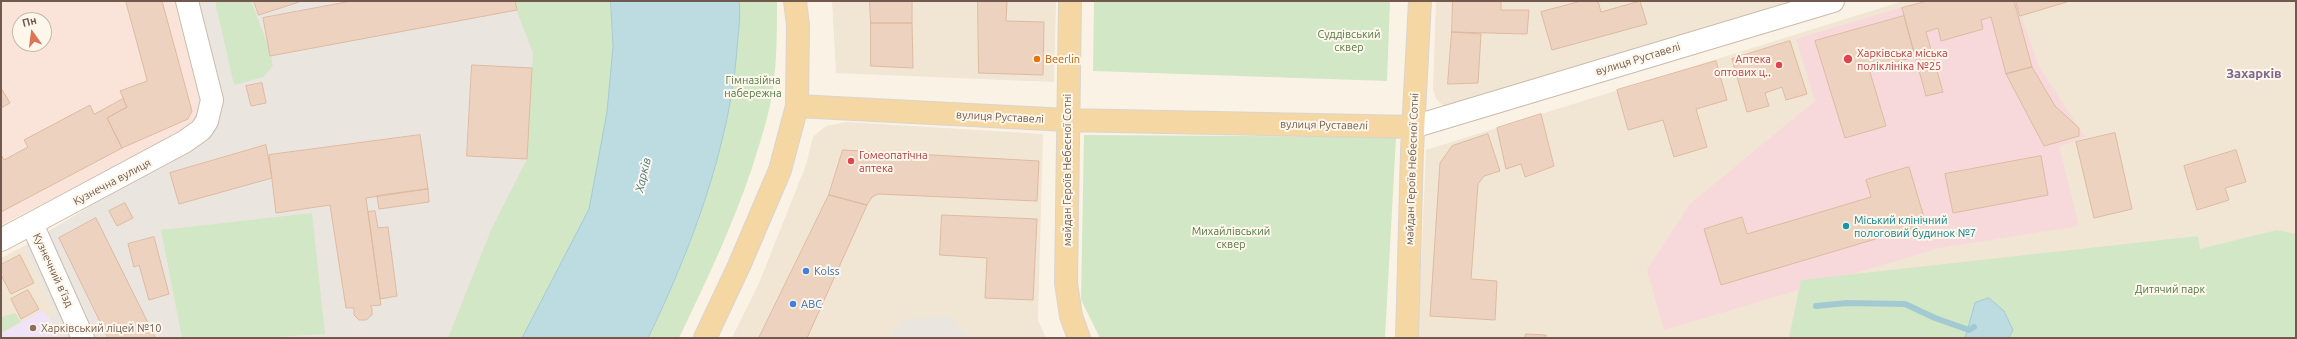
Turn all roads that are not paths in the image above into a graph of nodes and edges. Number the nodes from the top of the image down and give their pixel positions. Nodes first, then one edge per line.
1 (187, 1) edge
2 (795, 1) edge
3 (1070, 1) edge
4 (1420, 1) edge
5 (1833, 1) edge
6 (797, 106) junction
7 (1067, 120) junction
8 (1413, 127) junction
9 (32, 224) junction
10 (1, 240) edge
11 (83, 338) edge
12 (705, 338) edge
13 (1079, 338) edge
14 (1407, 338) edge

1 - 9 street, Кузнечна вулиця
2 - 6 main road
3 - 7 main road, майдан Героїв Небесної Сотні
4 - 8 main road, майдан Героїв Небесної Сотні
5 - 8 street, вулиця Руставелі
6 - 7 main road, вулиця Руставелі
6 - 12 main road
7 - 8 main road, вулиця Руставелі
7 - 13 main road, майдан Героїв Небесної Сотні
8 - 14 main road, майдан Героїв Небесної Сотні
9 - 10 street, Кузнечна вулиця
9 - 11 street, Кузнечний в’їзд

